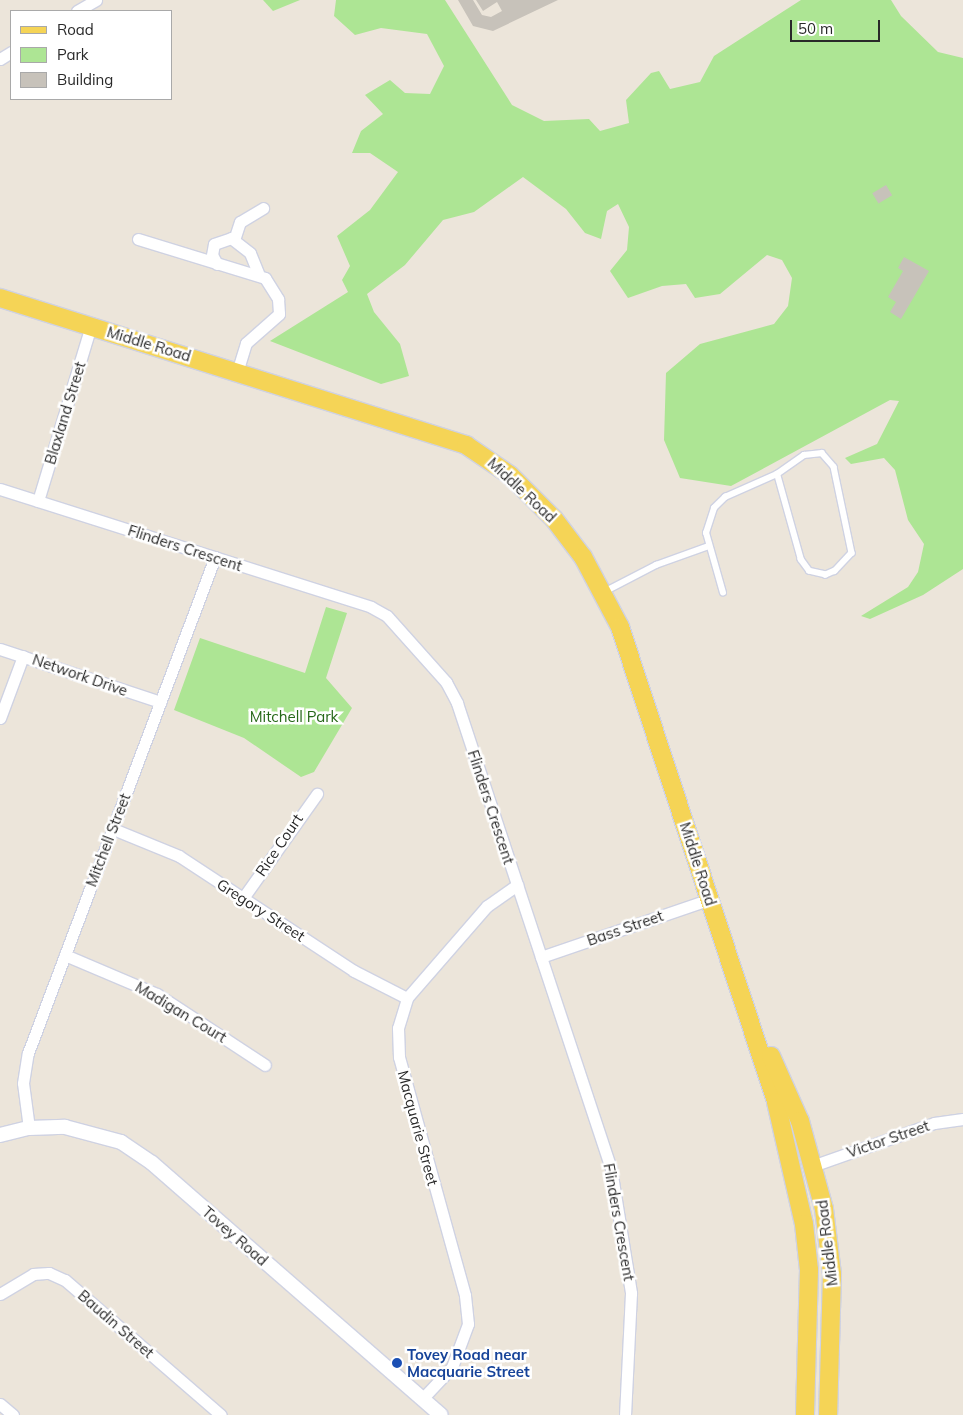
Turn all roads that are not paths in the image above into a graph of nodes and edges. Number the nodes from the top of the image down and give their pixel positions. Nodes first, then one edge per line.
1 (96, 0) edge
2 (79, 10) edge
3 (263, 208) dead end
4 (138, 239) dead end
5 (234, 240) junction
6 (217, 264) junction
7 (258, 273) junction
8 (0, 298) edge
9 (91, 326) junction
10 (237, 372) junction
11 (778, 474) junction
12 (0, 489) edge
13 (38, 501) junction
14 (709, 546) junction
15 (215, 557) junction
16 (604, 592) junction
17 (723, 593) dead end
18 (0, 648) edge
19 (23, 656) junction
20 (160, 702) junction
21 (0, 718) edge
22 (318, 794) dead end
23 (113, 829) junction
24 (517, 885) junction
25 (243, 898) junction
26 (710, 899) junction
27 (65, 956) junction
28 (541, 956) junction
29 (733, 969) junction
30 (407, 998) junction
31 (265, 1065) dead end
32 (963, 1119) edge
33 (800, 1121) junction
34 (29, 1128) junction
35 (0, 1135) edge
36 (815, 1165) junction
37 (804, 1224) junction
38 (0, 1294) edge
39 (422, 1399) junction
40 (0, 1404) edge
41 (13, 1415) edge
42 (220, 1415) edge
43 (441, 1415) edge
44 (625, 1415) edge
45 (805, 1415) edge
46 (828, 1415) edge

1 - 2 street
3 - 5 street
4 - 6 street
5 - 6 street
5 - 7 street
6 - 7 street
7 - 10 street
8 - 9 main road, Middle Road
9 - 10 main road, Middle Road
9 - 13 street, Blaxland Street
10 - 16 main road, Middle Road
11 - 11 lane
11 - 14 lane
12 - 13 street, Flinders Crescent
13 - 15 street, Flinders Crescent
14 - 16 lane
14 - 17 lane
15 - 20 street, Mitchell Street
15 - 24 street, Flinders Crescent
16 - 26 main road, Middle Road
18 - 19 street, Network Drive
19 - 20 street, Network Drive
19 - 21 street
20 - 23 street, Mitchell Street
22 - 25 street, Rice Court
23 - 25 street, Gregory Street
23 - 27 street, Mitchell Street
24 - 28 street, Flinders Crescent
24 - 30 street, Macquarie Street
25 - 30 street, Gregory Street
26 - 28 street, Bass Street
26 - 29 main road, Middle Road
27 - 31 street, Madigan Court
27 - 34 street, Mitchell Street
28 - 44 street, Flinders Crescent
29 - 33 main road, Middle Road
29 - 37 main road, Middle Road
30 - 39 street, Macquarie Street
32 - 36 street, Victor Street
33 - 36 main road, Middle Road
33 - 37 main road
34 - 35 street, Tovey Road
34 - 39 street, Tovey Road
36 - 46 main road, Middle Road
37 - 45 main road, Middle Road
38 - 42 street, Baudin Street
39 - 43 street, Tovey Road
40 - 41 street

